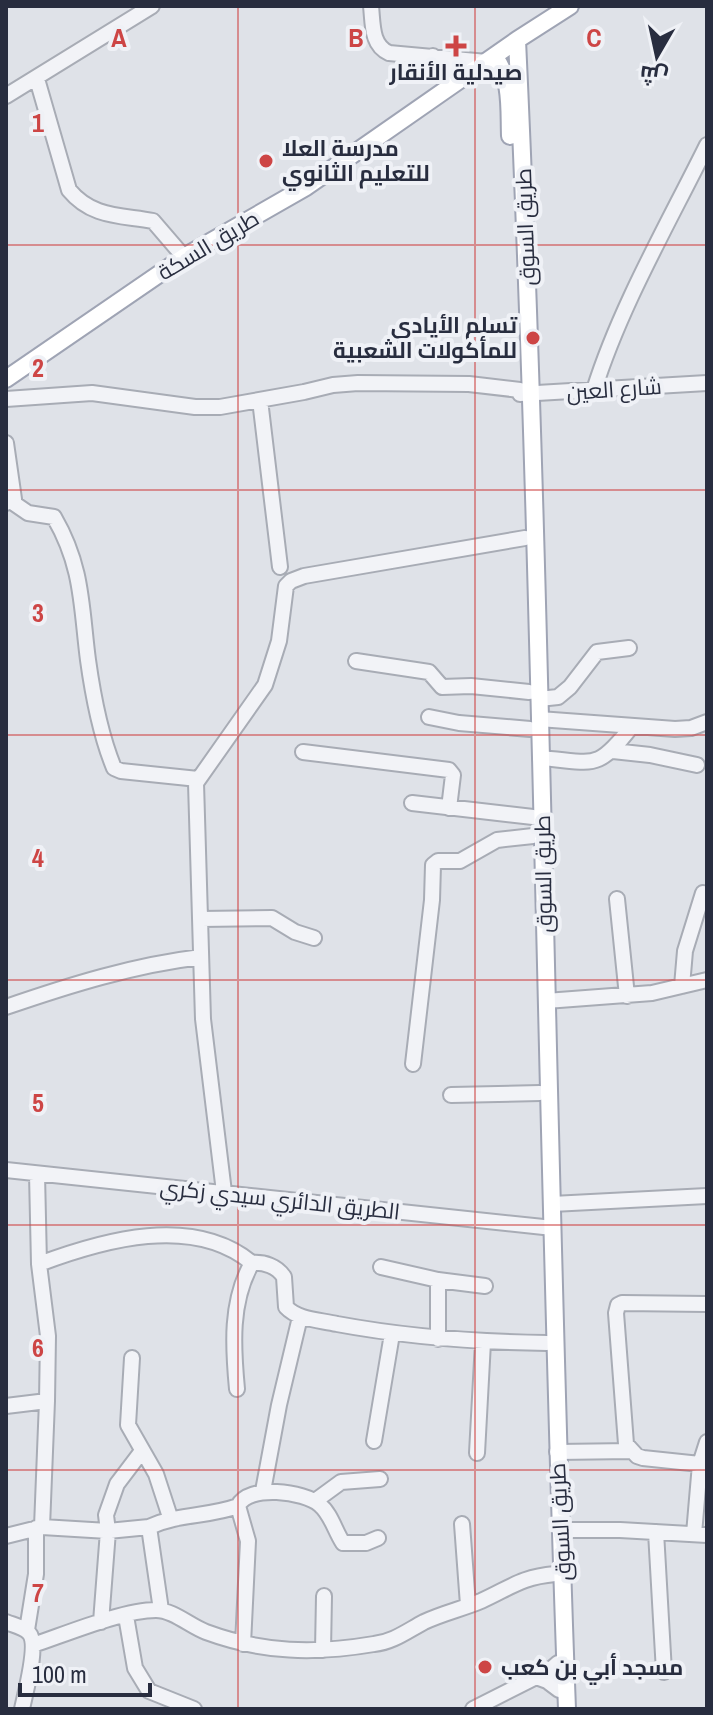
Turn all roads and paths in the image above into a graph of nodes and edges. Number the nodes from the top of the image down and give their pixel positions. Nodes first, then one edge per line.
1 (152, 6) edge
2 (371, 6) edge
3 (570, 6) edge
4 (517, 40) junction
5 (433, 56) junction
6 (491, 59) junction
7 (37, 79) junction
8 (459, 81) junction
9 (6, 96) edge
10 (707, 145) edge
11 (184, 257) junction
12 (6, 379) edge
13 (707, 383) edge
14 (594, 390) junction
15 (524, 392) junction
16 (6, 399) edge
17 (260, 400) junction
18 (6, 443) edge
19 (9, 503) edge
20 (525, 538) junction
21 (280, 567) dead end
22 (629, 648) dead end
23 (356, 661) dead end
24 (534, 696) junction
25 (429, 717) dead end
26 (707, 722) edge
27 (534, 724) junction
28 (632, 726) junction
29 (613, 751) junction
30 (303, 752) dead end
31 (540, 758) junction
32 (697, 765) dead end
33 (198, 779) junction
34 (412, 803) dead end
35 (449, 808) junction
36 (533, 817) junction
37 (533, 836) junction
38 (703, 893) dead end
39 (617, 899) dead end
40 (201, 919) junction
41 (314, 938) dead end
42 (201, 957) junction
43 (707, 980) edge
44 (682, 986) junction
45 (627, 996) junction
46 (546, 1001) junction
47 (6, 1007) edge
48 (413, 1064) dead end
49 (540, 1093) junction
50 (451, 1095) dead end
51 (6, 1170) edge
52 (37, 1174) junction
53 (224, 1192) junction
54 (707, 1196) edge
55 (552, 1204) junction
56 (549, 1228) junction
57 (252, 1263) junction
58 (39, 1264) junction
59 (381, 1267) dead end
60 (438, 1280) junction
61 (485, 1286) dead end
62 (707, 1304) edge
63 (300, 1317) junction
64 (392, 1334) junction
65 (438, 1339) junction
66 (483, 1342) junction
67 (547, 1343) junction
68 (132, 1358) dead end
69 (237, 1389) dead end
70 (47, 1401) junction
71 (6, 1406) edge
72 (374, 1441) dead end
73 (707, 1442) edge
74 (142, 1451) junction
75 (631, 1451) junction
76 (557, 1452) junction
77 (477, 1453) dead end
78 (700, 1464) junction
79 (380, 1479) dead end
80 (263, 1491) junction
81 (315, 1501) junction
82 (238, 1506) junction
83 (170, 1517) junction
84 (462, 1524) dead end
85 (149, 1527) junction
86 (39, 1528) junction
87 (561, 1530) junction
88 (108, 1531) junction
89 (656, 1532) junction
90 (700, 1535) edge
91 (6, 1536) edge
92 (378, 1538) dead end
93 (555, 1574) junction
94 (324, 1596) dead end
95 (468, 1605) junction
96 (161, 1610) junction
97 (126, 1616) junction
98 (6, 1622) edge
99 (101, 1622) junction
100 (30, 1638) junction
101 (243, 1644) junction
102 (323, 1650) junction
103 (558, 1663) junction
104 (664, 1672) dead end
105 (536, 1677) junction
106 (559, 1690) junction
107 (22, 1709) edge
108 (194, 1709) edge
109 (473, 1709) edge
110 (559, 1709) edge
111 (567, 1709) edge

1 - 7 street
2 - 5 street
3 - 4 main road, طريق السكة
4 - 6 main road, طريق السكة
4 - 15 main road, طريق السوق
5 - 6 street
5 - 8 street
6 - 8 main road, طريق السكة
6 - 15 main road, طريق السوق
7 - 9 street
7 - 11 street
8 - 11 main road, طريق السكة
10 - 14 street
11 - 12 main road, طريق السكة
13 - 14 street, شارع العين
14 - 15 street, شارع العين
15 - 17 street, شارع العين
15 - 20 main road, طريق السوق
15 - 24 main road, طريق السوق
16 - 17 street, شارع العين
17 - 21 street
18 - 19 street
19 - 33 street
20 - 24 main road, طريق السوق
20 - 33 street
22 - 24 street
23 - 24 street
24 - 27 main road, طريق السوق
25 - 27 street
26 - 28 street
27 - 28 street
27 - 31 main road, طريق السوق
27 - 36 main road, طريق السوق
28 - 29 street
29 - 31 street
29 - 32 street
30 - 35 street
31 - 46 main road, طريق السوق
33 - 40 street
34 - 35 street
35 - 36 street
36 - 37 main road, طريق السوق
37 - 48 street
37 - 49 main road, طريق السوق
38 - 44 street
39 - 45 street
40 - 41 street
40 - 42 street
42 - 47 street
42 - 53 street
43 - 44 street
44 - 45 street
45 - 46 street
46 - 55 main road, طريق السوق
49 - 50 street
49 - 56 main road, طريق السوق
51 - 52 street, الطريق الدائري سيدي زكري
52 - 53 street, الطريق الدائري سيدي زكري
52 - 58 street
53 - 56 street, الطريق الدائري سيدي زكري
54 - 55 street
55 - 56 main road, طريق السوق
56 - 67 main road, طريق السوق
56 - 76 main road, طريق السوق
57 - 58 street
57 - 63 street
57 - 69 street
58 - 70 street
59 - 60 street
60 - 61 street
60 - 65 street
62 - 75 street
63 - 64 street
63 - 80 street
64 - 65 street
64 - 72 street
65 - 66 street
66 - 67 street
66 - 77 street
67 - 93 main road, طريق السوق
68 - 74 street
70 - 71 street
70 - 86 street
73 - 78 street
74 - 83 street
74 - 88 street
75 - 76 street
75 - 78 street
76 - 87 main road, طريق السوق
78 - 90 street
79 - 81 street
80 - 81 street
80 - 82 street
81 - 92 street
82 - 83 street
82 - 101 street
83 - 85 street
84 - 95 street
85 - 88 street
85 - 96 street
86 - 88 street
86 - 91 street
86 - 100 street
87 - 89 street
87 - 111 main road, طريق السوق
88 - 99 street
89 - 90 street
89 - 104 street
93 - 95 street
93 - 103 main road, طريق السوق
94 - 102 street
95 - 102 street
96 - 97 street
96 - 101 street
97 - 99 street
97 - 108 street
98 - 100 street
99 - 100 street
100 - 107 street
101 - 102 street
103 - 105 street
103 - 106 main road, طريق السوق
105 - 106 street
105 - 109 street
106 - 110 main road, طريق السوق

